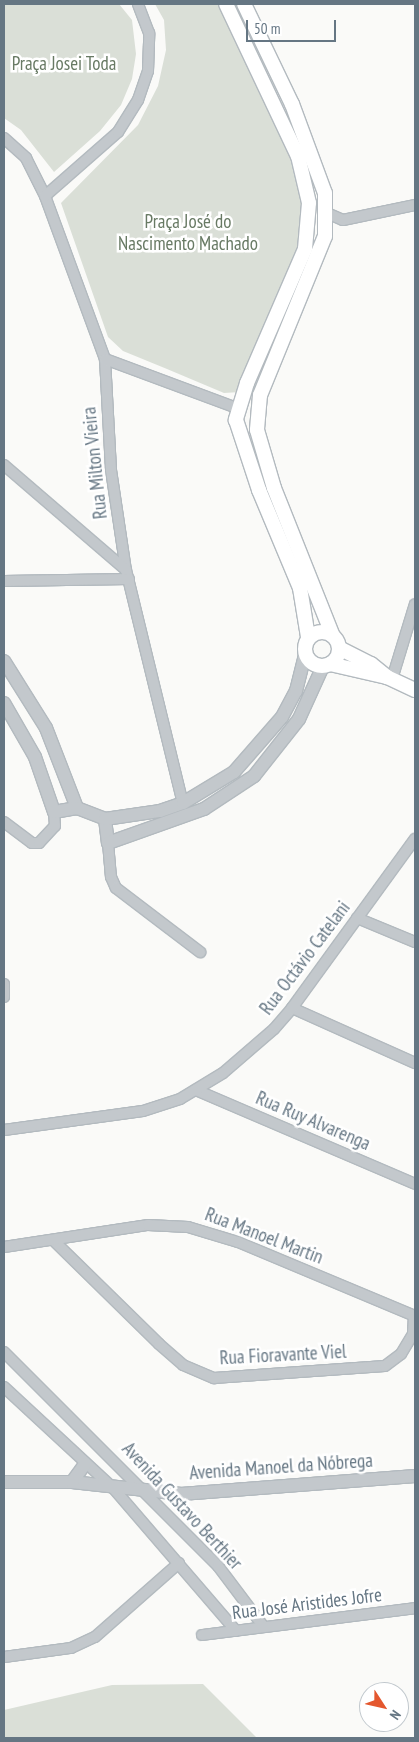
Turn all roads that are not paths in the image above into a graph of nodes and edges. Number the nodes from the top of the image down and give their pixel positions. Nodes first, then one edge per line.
1 (138, 4) edge
2 (226, 4) edge
3 (244, 4) edge
4 (4, 138) edge
5 (45, 196) junction
6 (415, 206) edge
7 (327, 213) junction
8 (105, 358) junction
9 (237, 408) junction
10 (4, 465) edge
11 (128, 574) junction
12 (4, 581) edge
13 (415, 604) edge
14 (308, 637) junction
15 (336, 642) junction
16 (305, 654) junction
17 (4, 661) edge
18 (326, 665) junction
19 (389, 678) junction
20 (415, 690) edge
21 (4, 703) edge
22 (183, 803) junction
23 (77, 808) junction
24 (54, 812) junction
25 (137, 815) junction
26 (105, 819) junction
27 (4, 822) edge
28 (139, 834) junction
29 (415, 839) edge
30 (108, 843) junction
31 (357, 918) junction
32 (415, 942) edge
33 (200, 952) dead end
34 (4, 984) edge
35 (4, 997) edge
36 (292, 1008) junction
37 (415, 1063) edge
38 (196, 1090) junction
39 (4, 1130) edge
40 (415, 1184) edge
41 (54, 1241) junction
42 (4, 1247) edge
43 (415, 1316) edge
44 (4, 1352) edge
45 (4, 1387) edge
46 (85, 1464) junction
47 (415, 1476) edge
48 (4, 1482) edge
49 (72, 1482) junction
50 (114, 1489) junction
51 (148, 1493) junction
52 (179, 1563) junction
53 (415, 1608) edge
54 (264, 1627) junction
55 (236, 1631) junction
56 (202, 1635) dead end
57 (4, 1657) edge

1 - 5 street
2 - 9 main road
3 - 7 main road
4 - 5 street, Rua Milton Vieira
5 - 8 street, Rua Milton Vieira
6 - 7 street
7 - 15 main road
8 - 9 street
8 - 11 street, Rua Milton Vieira
9 - 14 main road
10 - 11 street
11 - 12 street
11 - 22 street, Rua Milton Vieira
13 - 19 street
14 - 15 main road
14 - 16 main road
15 - 18 main road
15 - 19 main road
16 - 18 main road
16 - 22 street
17 - 23 street
18 - 19 main road
18 - 28 street
19 - 20 main road
21 - 24 street
22 - 25 street
23 - 24 street
23 - 26 street
24 - 27 street
25 - 26 street
25 - 28 street
26 - 30 street
28 - 30 street
29 - 31 street, Rua Octávio Catelani
30 - 33 street
31 - 32 street
31 - 36 street, Rua Octávio Catelani
34 - 35 street
36 - 37 street
36 - 38 street, Rua Octávio Catelani
38 - 39 street, Rua Octávio Catelani
38 - 40 street, Rua Ruy Alvarenga
41 - 42 street, Rua Manoel Martin
41 - 43 street, Rua Manoel Martin
41 - 43 street, Rua Fioravante Viel
44 - 51 street, Avenida Gustavo Berthier
45 - 46 street, Avenida Gustavo Berthier
46 - 49 street
46 - 50 street, Avenida Gustavo Berthier
47 - 51 street, Avenida Manoel da Nóbrega
48 - 49 street, Avenida Manoel da Nóbrega
49 - 50 street, Avenida Manoel da Nóbrega
50 - 51 street, Avenida Manoel da Nóbrega
50 - 52 street, Avenida Gustavo Berthier
51 - 54 street, Avenida Gustavo Berthier
52 - 55 street, Avenida Gustavo Berthier
52 - 57 street
53 - 54 street, Rua José Aristides Jofre
54 - 55 street, Rua José Aristides Jofre
55 - 56 street, Rua José Aristides Jofre

